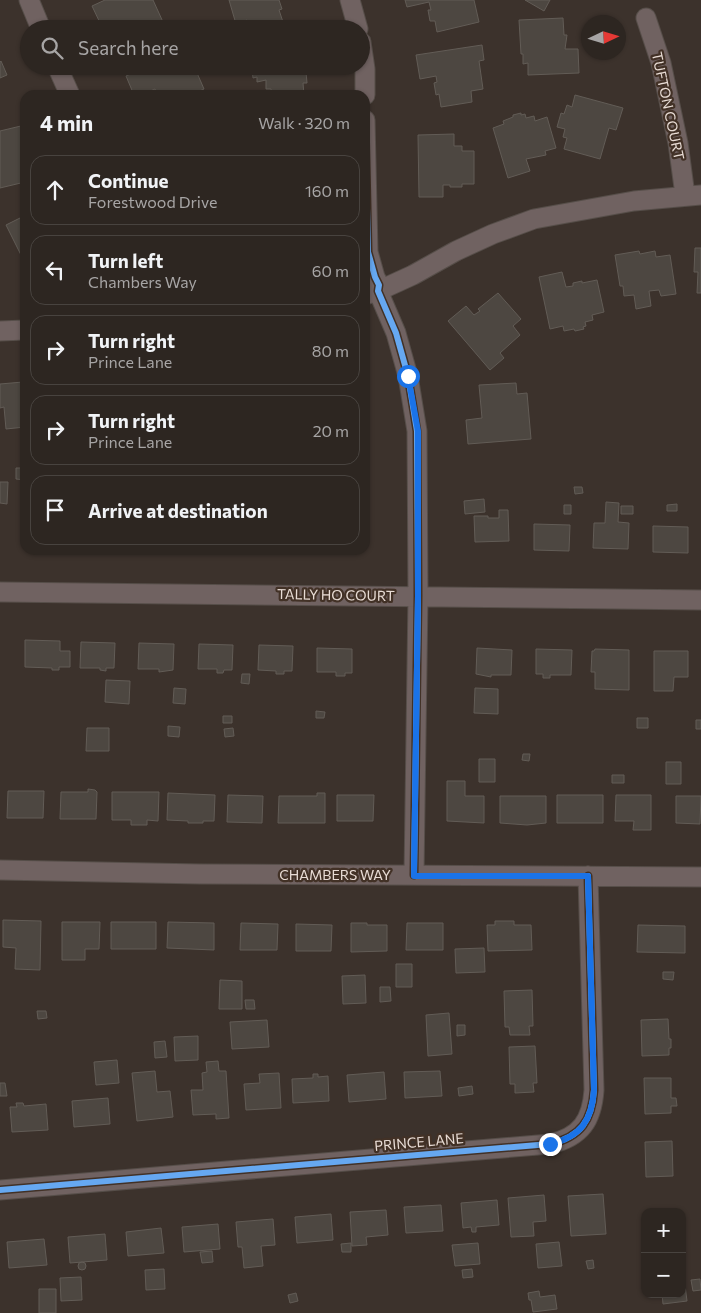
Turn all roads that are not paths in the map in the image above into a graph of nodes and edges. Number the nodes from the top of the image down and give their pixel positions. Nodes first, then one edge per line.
1 (29, 0) edge
2 (350, 0) edge
3 (646, 18) dead end
4 (37, 20) edge
5 (356, 20) edge
6 (62, 75) edge
7 (365, 75) edge
8 (68, 90) edge
9 (365, 90) edge
10 (693, 195) edge
11 (370, 260) edge
12 (372, 293) edge
13 (20, 330) edge
14 (0, 331) edge
15 (0, 592) edge
16 (418, 596) junction
17 (701, 600) edge
18 (0, 870) edge
19 (414, 876) junction
20 (588, 876) junction
21 (701, 877) edge
22 (0, 1190) edge

1 - 4 street
2 - 5 street
3 - 10 street, TUFTON COURT
6 - 8 street
7 - 9 street
10 - 12 street
11 - 12 street
12 - 16 street
13 - 14 street
15 - 16 street, TALLY HO COURT
16 - 17 street, TALLY HO COURT
16 - 19 street
18 - 19 street, CHAMBERS WAY
19 - 20 street, CHAMBERS WAY
20 - 21 street, CHAMBERS WAY
20 - 22 street, PRINCE LANE

